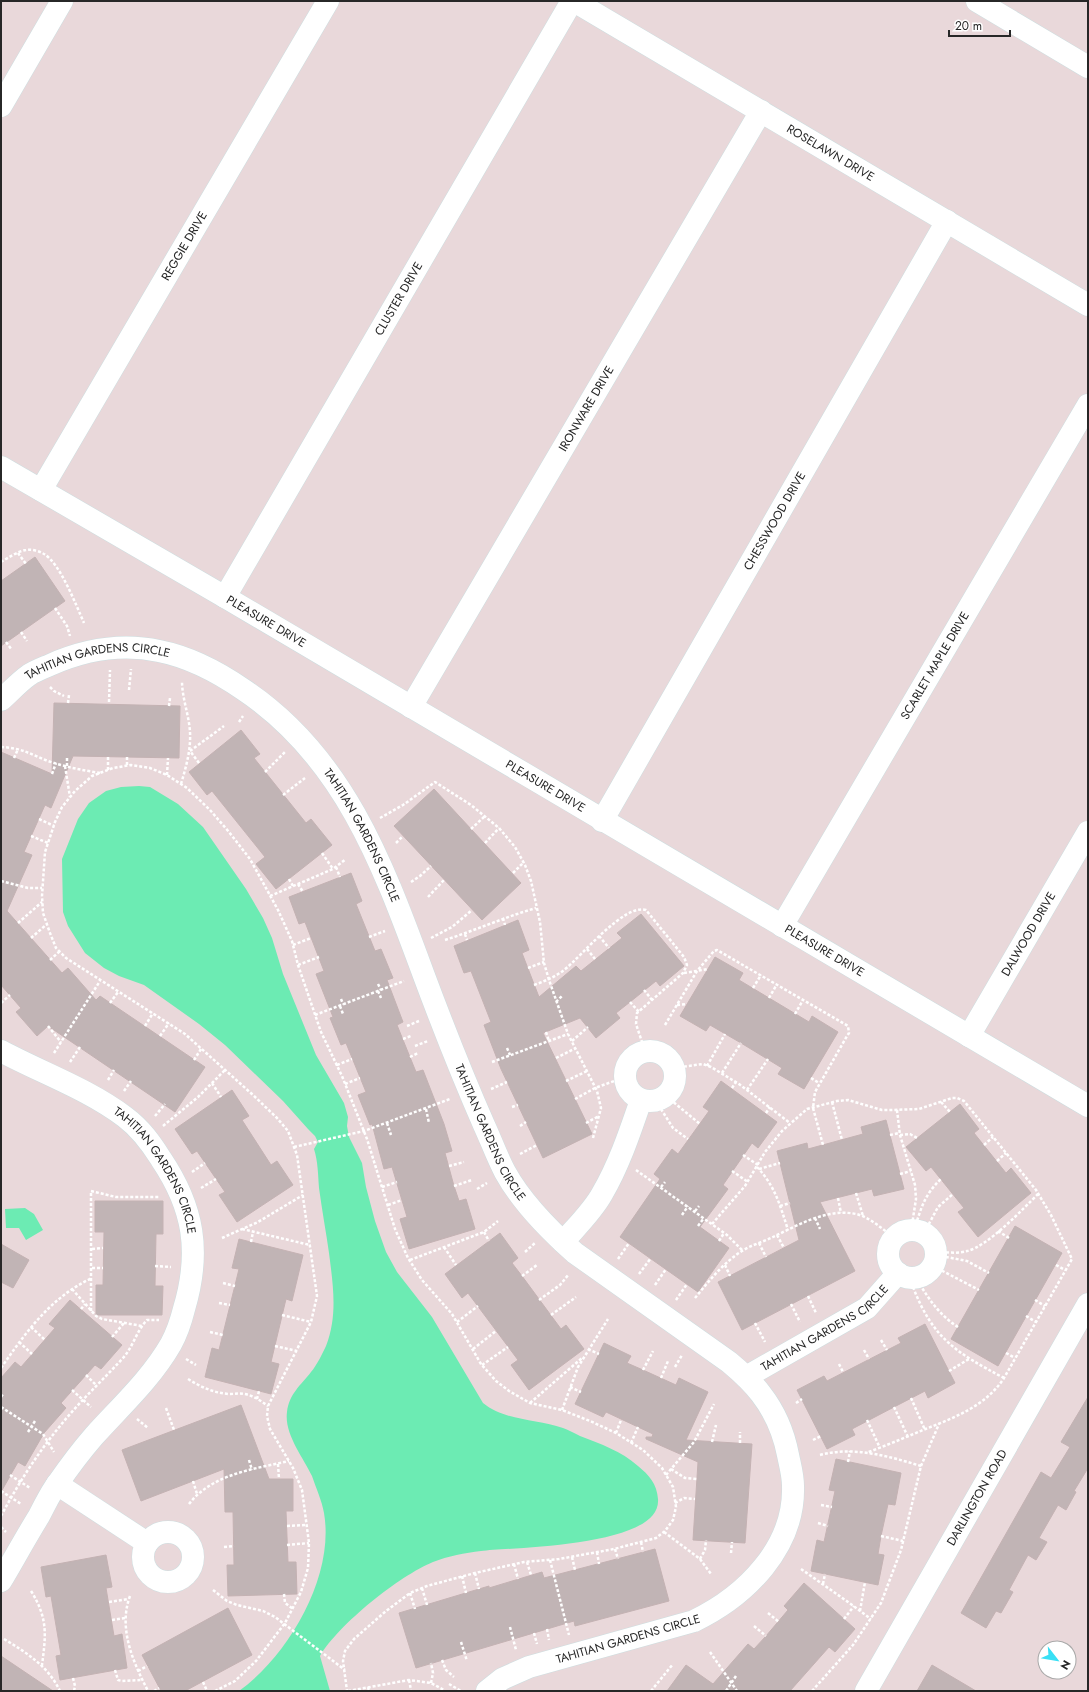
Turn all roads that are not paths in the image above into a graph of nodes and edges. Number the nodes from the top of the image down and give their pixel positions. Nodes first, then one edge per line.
1 (62, 1) edge
2 (328, 1) edge
3 (573, 1) edge
4 (977, 1) edge
5 (1088, 67) edge
6 (2, 101) edge
7 (760, 111) junction
8 (947, 221) junction
9 (1088, 305) edge
10 (1088, 405) edge
11 (1, 467) edge
12 (41, 490) junction
13 (225, 597) junction
14 (1, 700) edge
15 (412, 707) junction
16 (602, 821) junction
17 (1088, 832) edge
18 (782, 926) junction
19 (969, 1036) junction
20 (1, 1051) edge
21 (654, 1099) junction
22 (1088, 1106) edge
23 (563, 1242) junction
24 (921, 1267) junction
25 (1088, 1304) edge
26 (746, 1377) junction
27 (63, 1476) junction
28 (147, 1543) dead end
29 (1, 1581) edge
30 (487, 1691) edge
31 (866, 1691) edge

1 - 6 street
2 - 12 street, REGGIE DRIVE
3 - 7 street, ROSELAWN DRIVE
3 - 13 street, CLUSTER DRIVE
4 - 5 street
7 - 8 street, ROSELAWN DRIVE
7 - 15 street, IRONWARE DRIVE
8 - 9 street, ROSELAWN DRIVE
8 - 16 street, CHESSWOOD DRIVE
10 - 18 street, SCARLET MAPLE DRIVE
11 - 12 street, PLEASURE DRIVE
12 - 13 street, PLEASURE DRIVE
13 - 15 street, PLEASURE DRIVE
14 - 23 street, TAHITIAN GARDENS CIRCLE
15 - 16 street, PLEASURE DRIVE
16 - 18 street, PLEASURE DRIVE
17 - 19 street, DALWOOD DRIVE
18 - 19 street, PLEASURE DRIVE
19 - 22 street, PLEASURE DRIVE
20 - 27 street, TAHITIAN GARDENS CIRCLE
21 - 21 street
21 - 23 street
23 - 26 street, TAHITIAN GARDENS CIRCLE
24 - 24 street, TAHITIAN GARDENS CIRCLE
24 - 26 street, TAHITIAN GARDENS CIRCLE
25 - 31 street, DARLINGTON ROAD
26 - 30 street, TAHITIAN GARDENS CIRCLE
27 - 28 street
27 - 29 street, TAHITIAN GARDENS CIRCLE

